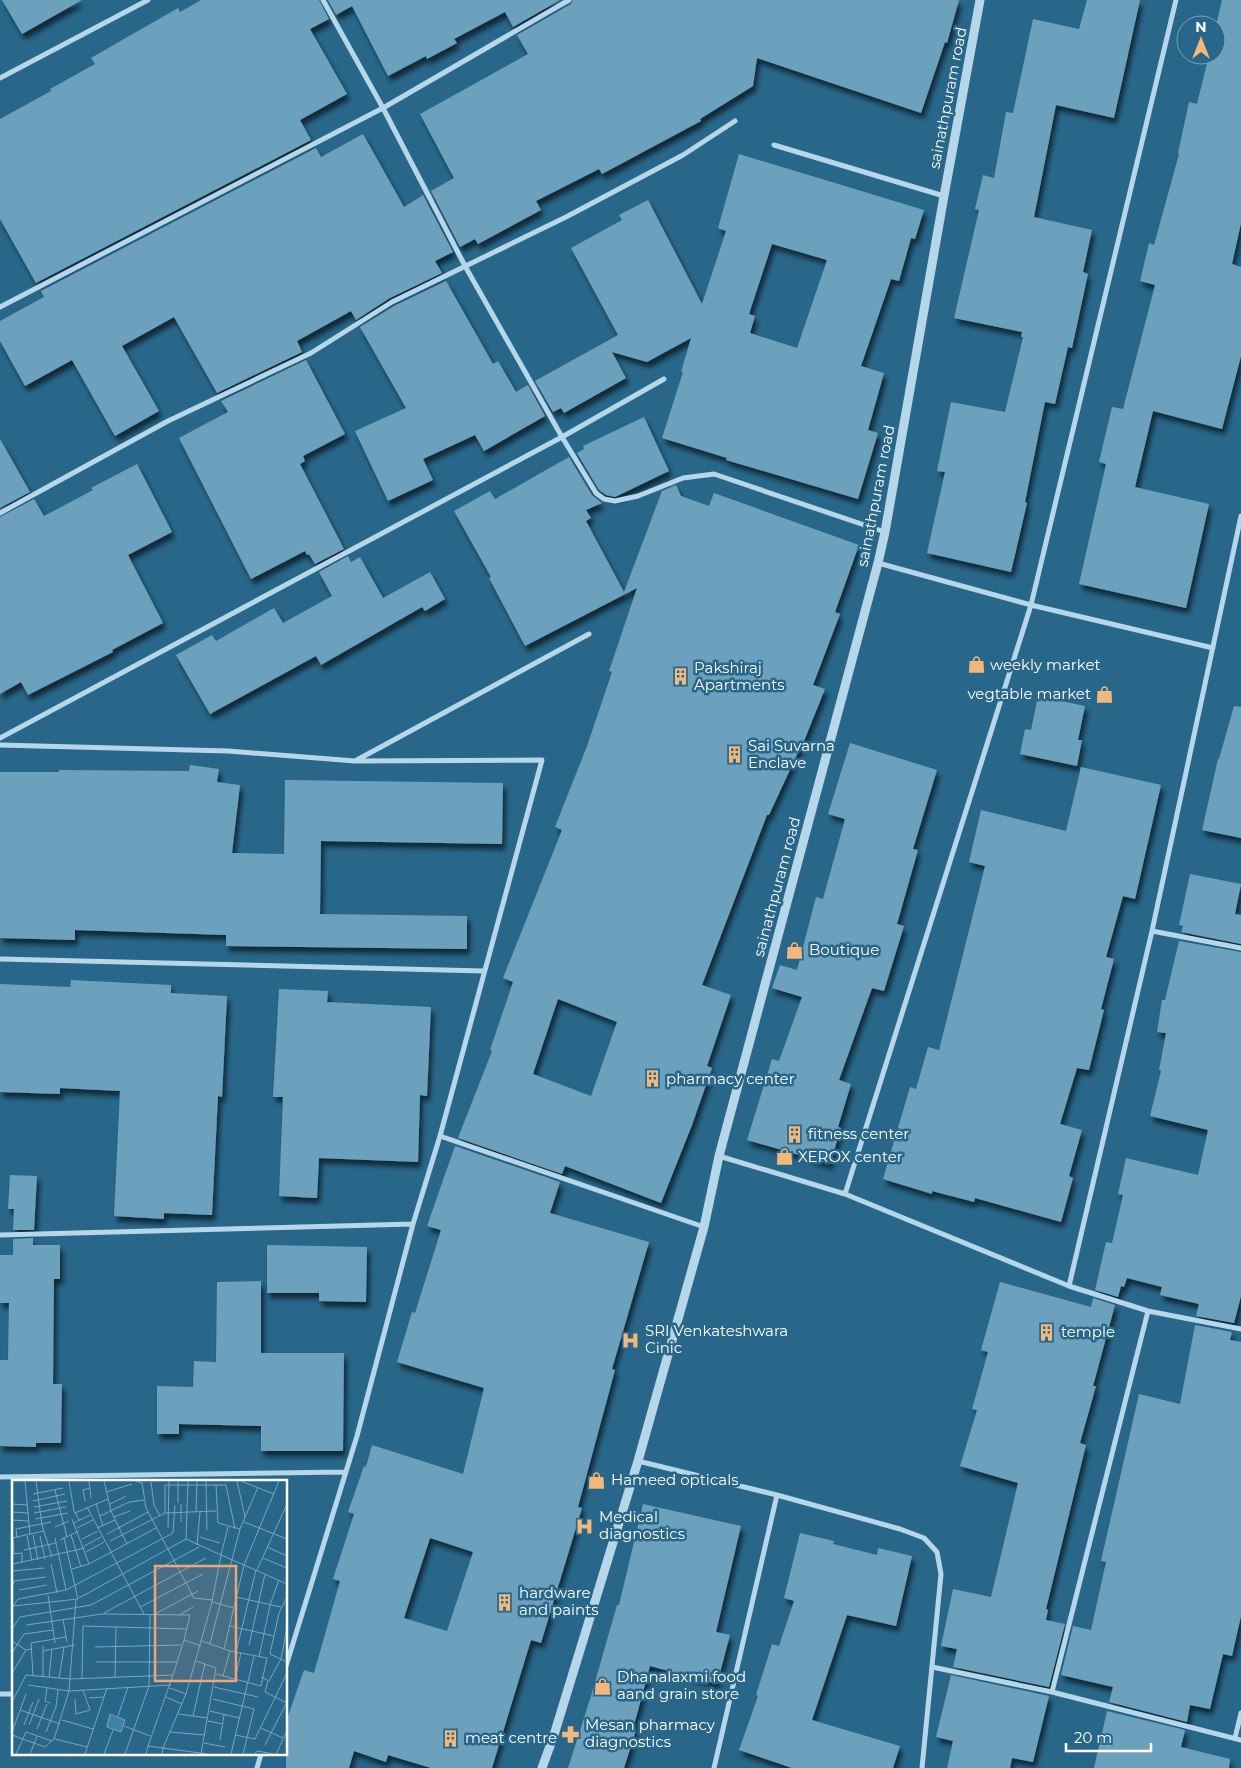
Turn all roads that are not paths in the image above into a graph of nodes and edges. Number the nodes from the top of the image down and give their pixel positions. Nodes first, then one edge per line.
1 (148, 0) edge
2 (324, 0) edge
3 (569, 0) edge
4 (980, 0) edge
5 (1176, 0) edge
6 (0, 78) edge
7 (383, 108) junction
8 (735, 121) dead end
9 (774, 145) dead end
10 (944, 196) junction
11 (465, 266) junction
12 (0, 307) edge
13 (664, 380) dead end
14 (562, 437) junction
15 (0, 513) edge
16 (1241, 516) edge
17 (885, 532) junction
18 (878, 563) junction
19 (1031, 605) junction
20 (589, 634) dead end
21 (1213, 648) junction
22 (0, 738) edge
23 (0, 745) edge
24 (355, 761) junction
25 (1152, 931) junction
26 (1241, 948) edge
27 (0, 959) edge
28 (484, 971) junction
29 (440, 1136) junction
30 (719, 1156) junction
31 (845, 1194) junction
32 (413, 1224) junction
33 (704, 1227) junction
34 (0, 1235) edge
35 (1068, 1286) junction
36 (1148, 1312) junction
37 (1241, 1329) edge
38 (638, 1461) junction
39 (346, 1472) junction
40 (0, 1477) edge
41 (776, 1494) junction
42 (288, 1660) edge
43 (932, 1667) junction
44 (1052, 1692) junction
45 (1241, 1712) edge
46 (1238, 1739) edge
47 (542, 1768) edge
48 (714, 1768) edge
49 (922, 1768) edge

1 - 6 street
2 - 7 street
3 - 7 street
4 - 10 street, sainathpuram road
5 - 19 street
7 - 11 street
7 - 12 street
8 - 11 street
9 - 10 street
10 - 17 street, sainathpuram road
11 - 14 street
11 - 15 street
13 - 14 street
14 - 17 street
14 - 22 street
16 - 21 street
17 - 18 street, sainathpuram road
18 - 19 street
18 - 30 street, sainathpuram road
19 - 21 street
19 - 31 street
20 - 24 street
21 - 25 street
23 - 24 street
24 - 28 street
25 - 26 street
25 - 35 street
27 - 28 street
28 - 29 street
29 - 32 street
29 - 33 street
30 - 31 street
30 - 33 street, sainathpuram road
31 - 35 street
32 - 34 street
32 - 39 street
33 - 38 street, sainathpuram road
35 - 36 street
36 - 37 street
36 - 44 street
38 - 41 street
38 - 47 street, sainathpuram road
39 - 40 street
39 - 42 street
41 - 43 street
41 - 48 street
43 - 44 street
43 - 49 street
44 - 46 street
45 - 46 street

